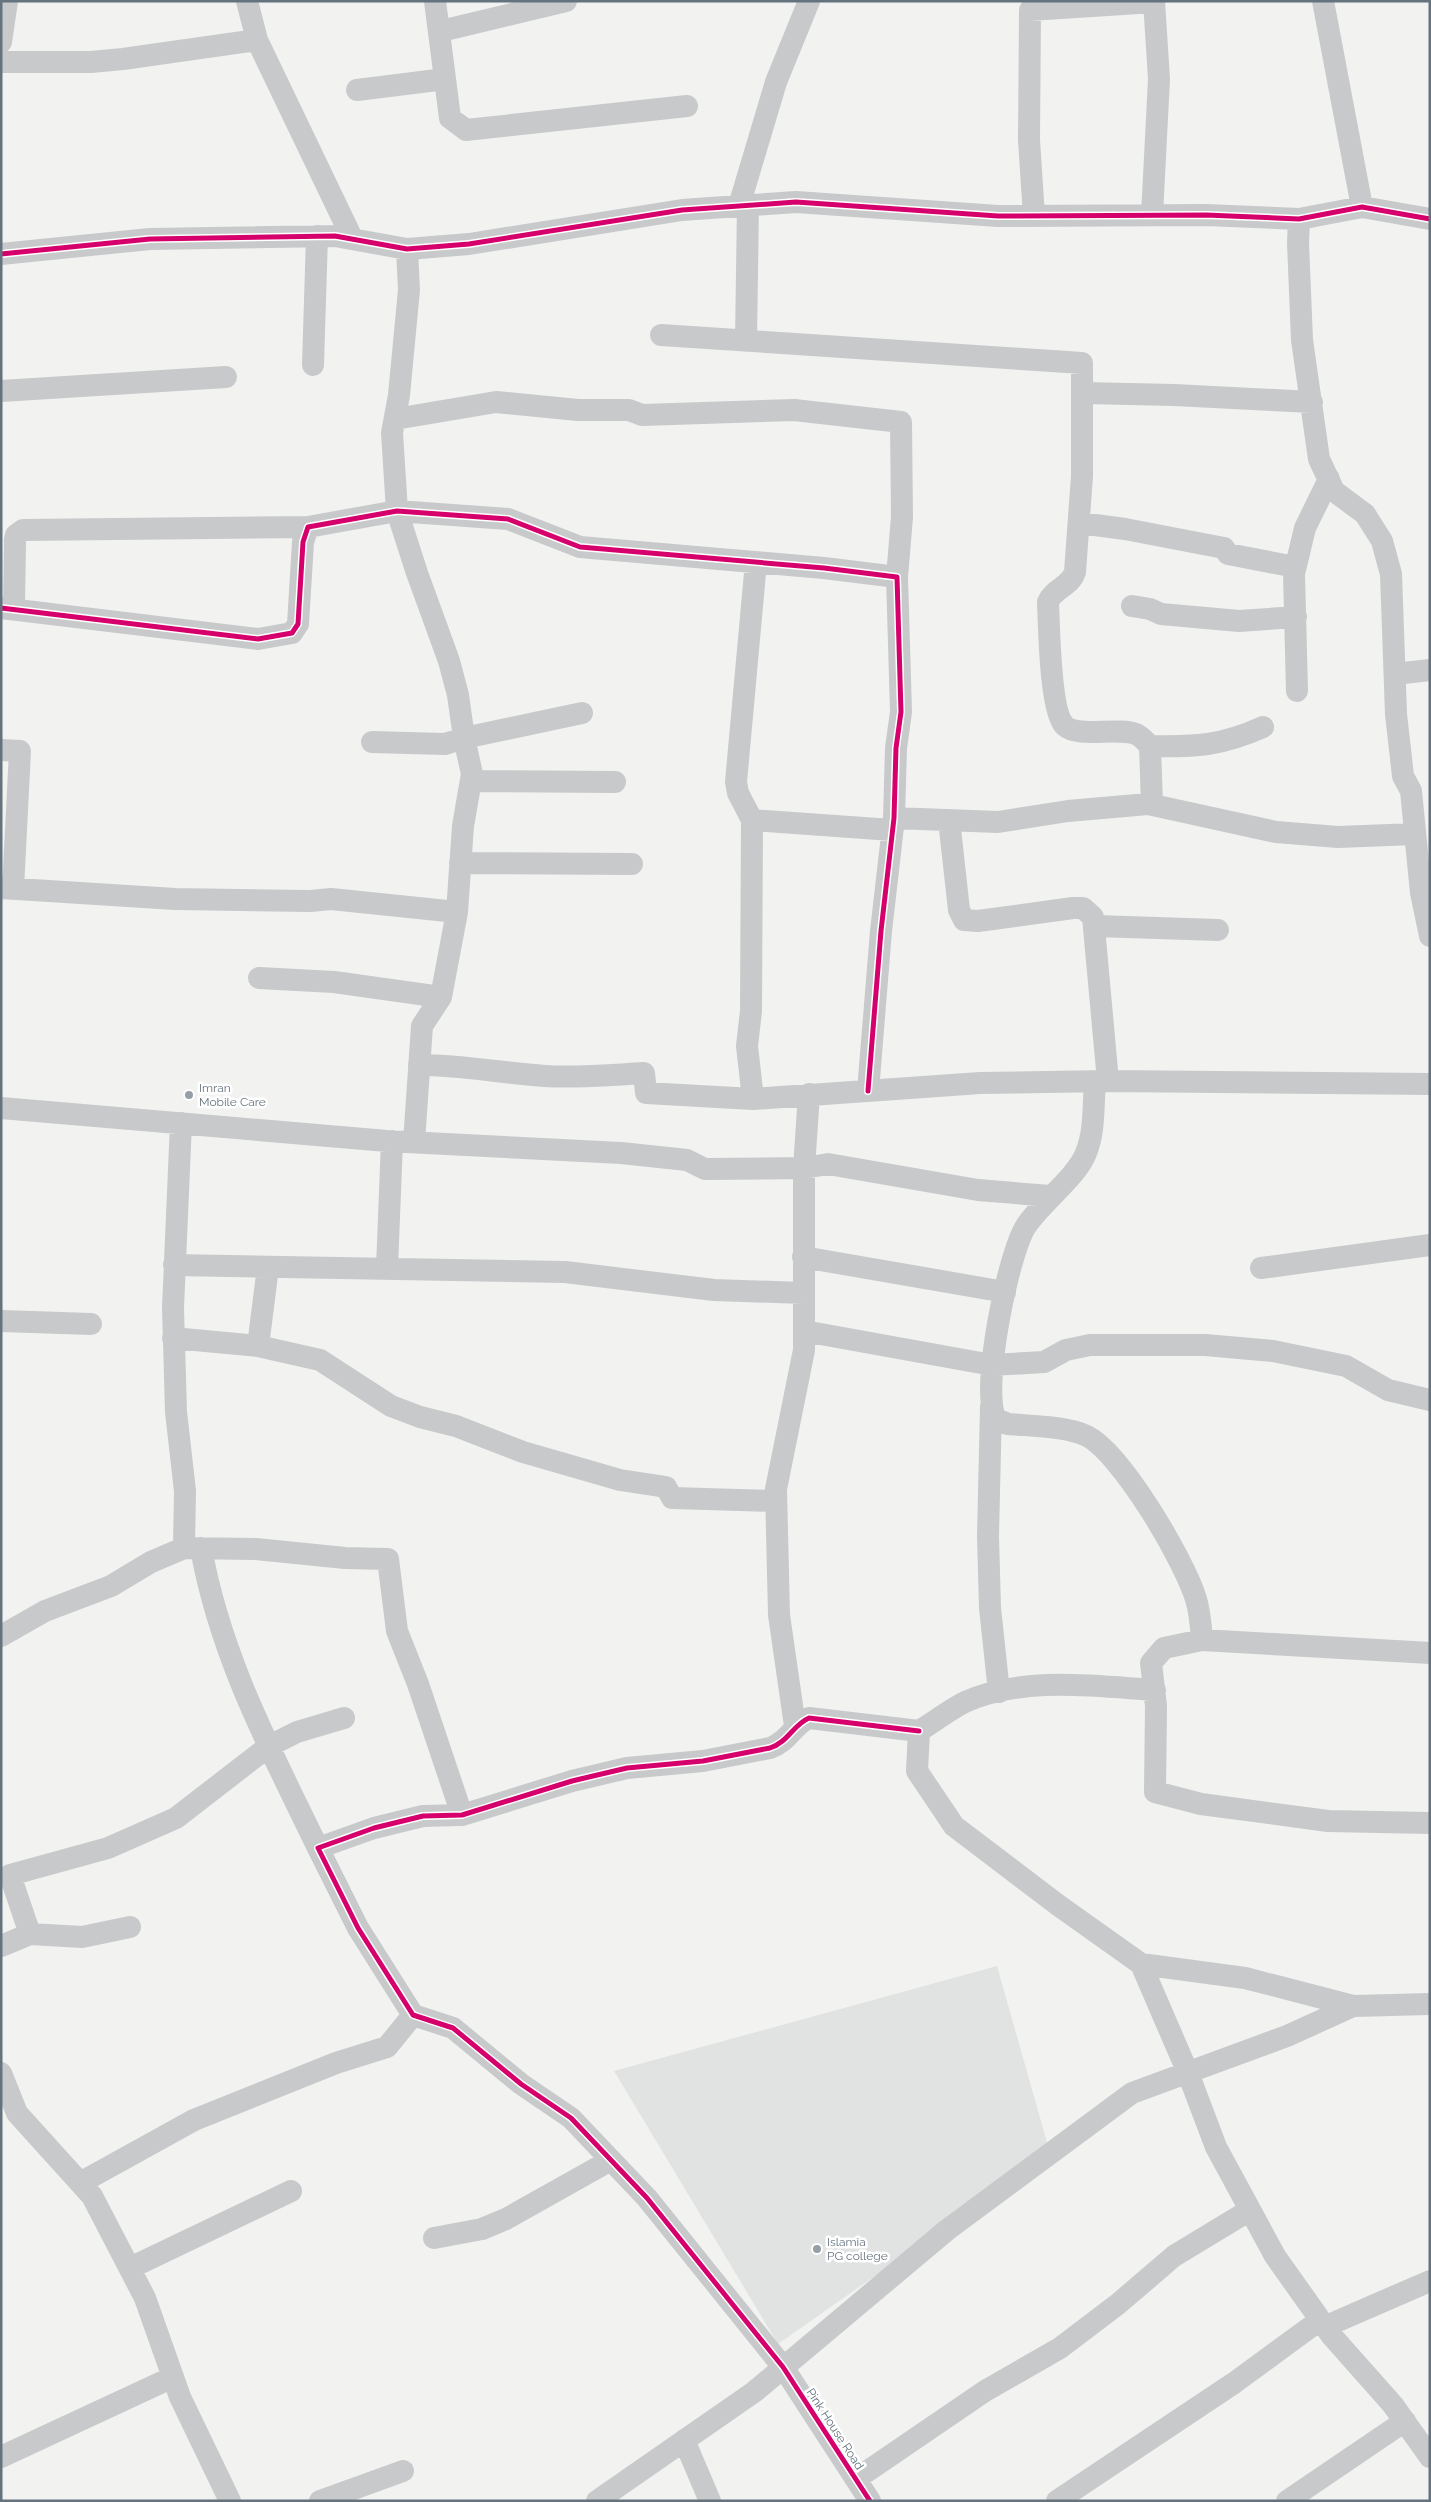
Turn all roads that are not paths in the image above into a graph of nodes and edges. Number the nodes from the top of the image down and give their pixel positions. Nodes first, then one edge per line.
1 (7, 1) edge
2 (247, 1) edge
3 (435, 1) edge
4 (566, 1) edge
5 (809, 1) edge
6 (1323, 1) edge
7 (1154, 2) edge
8 (441, 31) junction
9 (256, 40) junction
10 (1, 42) edge
11 (1, 62) edge
12 (445, 79) junction
13 (358, 90) dead end
14 (687, 106) dead end
15 (744, 206) junction
16 (1362, 206) junction
17 (1034, 216) junction
18 (1152, 216) junction
19 (1299, 219) junction
20 (1430, 219) edge
21 (317, 236) junction
22 (352, 238) junction
23 (407, 249) junction
24 (1, 254) edge
25 (661, 336) dead end
26 (746, 340) junction
27 (313, 365) dead end
28 (226, 378) dead end
29 (1, 391) edge
30 (1083, 393) junction
31 (1312, 402) junction
32 (395, 419) junction
33 (1329, 479) junction
34 (397, 511) junction
35 (1080, 523) junction
36 (308, 527) junction
37 (756, 562) junction
38 (1295, 567) junction
39 (897, 577) junction
40 (1132, 606) dead end
41 (8, 608) edge
42 (1296, 617) junction
43 (1430, 670) edge
44 (1395, 674) junction
45 (1297, 691) dead end
46 (582, 713) dead end
47 (1263, 726) dead end
48 (464, 738) junction
49 (372, 742) dead end
50 (1150, 746) junction
51 (1, 750) edge
52 (471, 781) junction
53 (615, 782) dead end
54 (1152, 805) junction
55 (752, 820) junction
56 (949, 820) junction
57 (893, 824) junction
58 (1414, 834) junction
59 (460, 863) junction
60 (632, 864) dead end
61 (7, 888) edge
62 (457, 912) junction
63 (1096, 926) junction
64 (1218, 930) dead end
65 (1430, 936) edge
66 (259, 978) dead end
67 (441, 997) junction
68 (419, 1064) junction
69 (1102, 1081) junction
70 (1430, 1084) edge
71 (868, 1090) junction
72 (809, 1094) junction
73 (752, 1098) junction
74 (1, 1108) edge
75 (181, 1123) junction
76 (392, 1141) junction
77 (414, 1142) junction
78 (804, 1168) junction
79 (1050, 1196) junction
80 (1430, 1245) edge
81 (803, 1258) junction
82 (174, 1265) junction
83 (268, 1267) junction
84 (387, 1268) junction
85 (1261, 1268) dead end
86 (1006, 1292) junction
87 (803, 1293) junction
88 (1, 1321) edge
89 (91, 1324) dead end
90 (804, 1331) junction
91 (174, 1338) junction
92 (258, 1346) junction
93 (992, 1365) junction
94 (1430, 1400) edge
95 (991, 1407) junction
96 (776, 1501) junction
97 (193, 1548) junction
98 (1, 1636) edge
99 (1202, 1640) junction
100 (1430, 1653) edge
101 (1154, 1690) junction
102 (998, 1692) junction
103 (344, 1718) dead end
104 (795, 1726) junction
105 (919, 1731) junction
106 (268, 1746) junction
107 (462, 1815) junction
108 (1430, 1824) edge
109 (318, 1848) junction
110 (130, 1927) dead end
111 (30, 1934) junction
112 (1, 1946) edge
113 (1141, 1964) junction
114 (1430, 2004) edge
115 (1353, 2006) junction
116 (413, 2015) junction
117 (1, 2073) edge
118 (1188, 2073) junction
119 (611, 2160) junction
120 (80, 2183) junction
121 (291, 2191) dead end
122 (1250, 2210) junction
123 (434, 2238) dead end
124 (130, 2268) junction
125 (1430, 2281) edge
126 (1322, 2323) junction
127 (783, 2367) junction
128 (173, 2377) junction
129 (1405, 2421) junction
130 (684, 2440) junction
131 (1, 2457) edge
132 (1430, 2457) edge
133 (403, 2471) dead end
134 (856, 2479) junction
135 (230, 2501) edge
136 (320, 2501) edge
137 (597, 2501) edge
138 (710, 2501) edge
139 (870, 2501) edge
140 (1057, 2501) edge
141 (1287, 2501) edge

1 - 10 street
2 - 9 street
3 - 8 street
4 - 8 street
5 - 15 street
6 - 16 street
7 - 17 street
7 - 18 street
8 - 12 street
9 - 11 street
9 - 22 street
12 - 13 street
12 - 14 street
15 - 17 street
15 - 23 street
15 - 26 street
16 - 19 street
16 - 20 street
17 - 18 street
18 - 19 street
19 - 31 street
21 - 22 street
21 - 24 street
21 - 27 street
22 - 23 street
23 - 32 street
25 - 26 street
26 - 30 street
28 - 29 street
30 - 31 street
30 - 35 street
31 - 33 street
32 - 34 street
32 - 39 street
33 - 38 street
33 - 44 street
34 - 36 street
34 - 37 street
34 - 48 street
35 - 38 street
35 - 50 street
36 - 41 street
36 - 41 street
37 - 39 street
37 - 55 street
38 - 42 street
39 - 57 street
40 - 42 street
42 - 45 street
43 - 44 street
44 - 58 street
46 - 48 street
47 - 50 street
48 - 49 street
48 - 52 street
50 - 54 street
51 - 61 street
52 - 53 street
52 - 59 street
54 - 56 street
54 - 58 street
55 - 57 street
55 - 73 street
56 - 57 street
56 - 63 street
57 - 71 street
58 - 65 street
59 - 60 street
59 - 62 street
61 - 62 street
62 - 67 street
63 - 64 street
63 - 69 street
66 - 67 street
67 - 68 street
68 - 73 street
68 - 77 street
69 - 70 street
69 - 71 street
69 - 79 street
71 - 72 street
72 - 73 street
72 - 78 street
74 - 75 street
75 - 76 street
75 - 82 street
76 - 77 street
76 - 84 street
77 - 78 street
78 - 79 street
78 - 81 street
79 - 86 street
80 - 85 street
81 - 86 street
81 - 87 street
82 - 83 street
82 - 91 street
83 - 84 street
83 - 92 street
84 - 87 street
86 - 93 street
87 - 90 street
88 - 89 street
90 - 93 street
90 - 96 street
91 - 92 street
91 - 97 street
92 - 96 street
93 - 94 street
93 - 95 street
95 - 99 street
95 - 102 street
96 - 104 street
97 - 98 street
97 - 106 street
97 - 107 street
99 - 100 street
99 - 101 street
101 - 102 street
101 - 108 street
102 - 105 street
103 - 106 street
104 - 105 street
104 - 107 street
105 - 113 street
106 - 109 street
106 - 111 street
107 - 109 street
109 - 116 street
110 - 111 street
111 - 112 street
113 - 115 street
113 - 118 street
114 - 115 street
115 - 118 street
116 - 119 street, Pink House Road
116 - 120 street
117 - 120 street
118 - 122 street
118 - 127 street
119 - 123 street
119 - 127 street, Pink House Road
120 - 124 street
121 - 124 street
122 - 126 street
122 - 134 street
124 - 128 street
125 - 126 street
126 - 129 street
126 - 140 street
127 - 130 street
127 - 134 street, Pink House Road
128 - 131 street
128 - 135 street
129 - 132 street
129 - 141 street
130 - 137 street
130 - 138 street
133 - 136 street
134 - 139 street, Pink House Road

